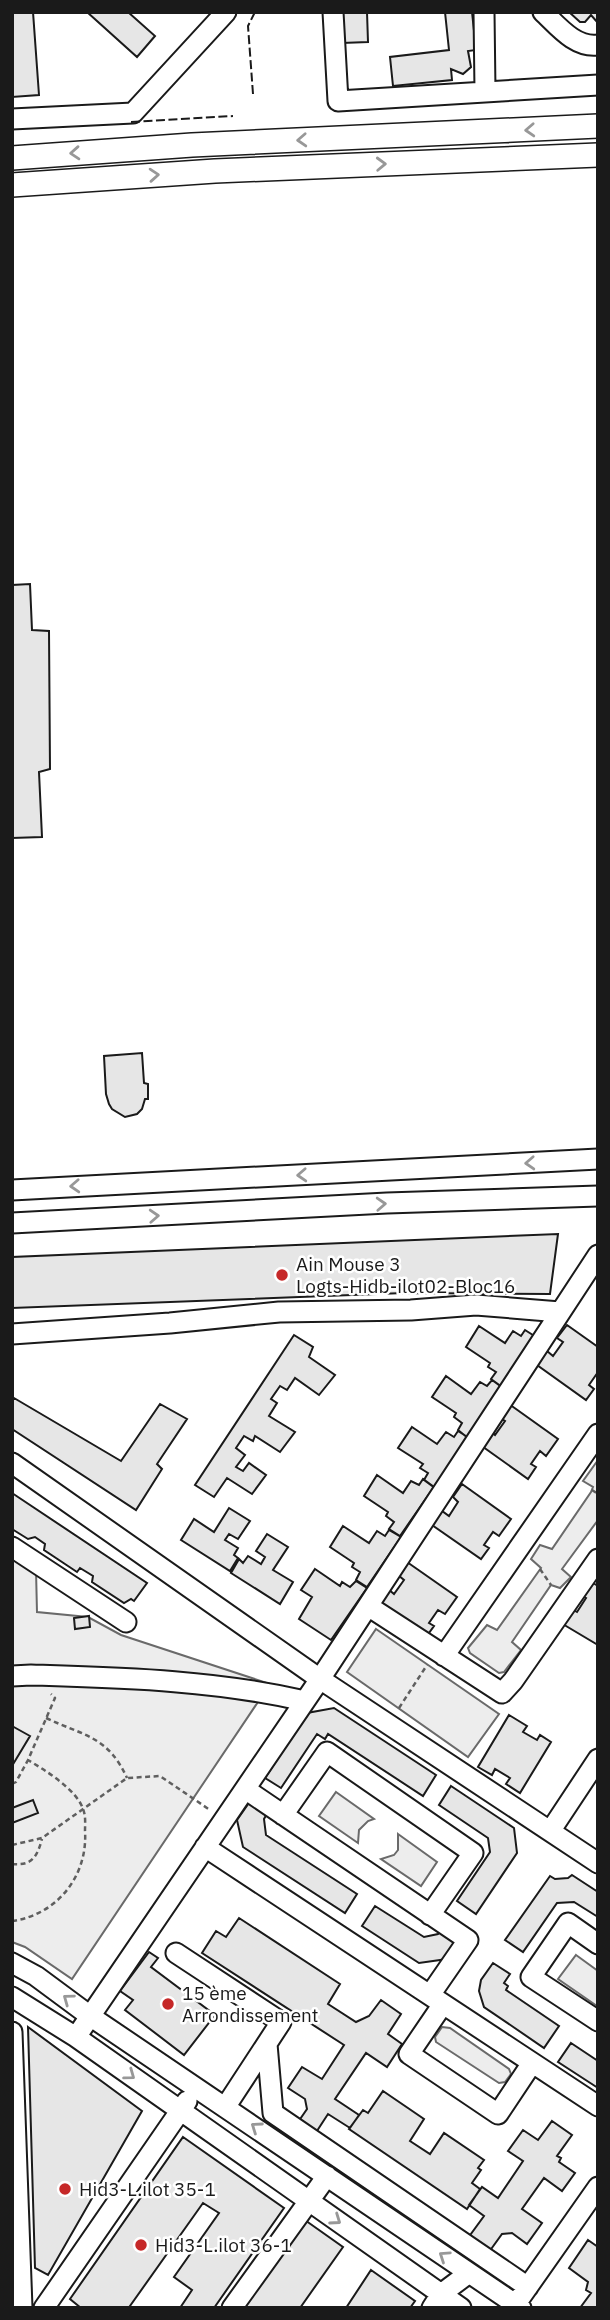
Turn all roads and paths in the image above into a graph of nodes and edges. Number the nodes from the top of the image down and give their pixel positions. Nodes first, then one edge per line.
1 (226, 12) edge
2 (332, 12) edge
3 (484, 12) edge
4 (543, 12) edge
5 (598, 45) edge
6 (598, 85) edge
7 (485, 92) junction
8 (12, 119) edge
9 (598, 126) edge
10 (598, 155) edge
11 (12, 158) edge
12 (12, 185) edge
13 (598, 1159) edge
14 (12, 1190) edge
15 (598, 1196) edge
16 (12, 1223) edge
17 (598, 1255) edge
18 (560, 1312) junction
19 (12, 1334) edge
20 (598, 1434) edge
21 (12, 1463) edge
22 (592, 1490) dead end
23 (598, 1494) edge
24 (12, 1547) edge
25 (598, 1559) edge
26 (540, 1569) dead end
27 (551, 1584) dead end
28 (368, 1606) junction
29 (126, 1622) dead end
30 (435, 1660) junction
31 (22, 1676) edge
32 (320, 1679) junction
33 (305, 1701) junction
34 (398, 1708) dead end
35 (46, 1718) junction
36 (598, 1759) edge
37 (28, 1760) junction
38 (127, 1778) junction
39 (12, 1784) edge
40 (245, 1789) junction
41 (83, 1809) junction
42 (283, 1815) junction
43 (224, 1820) junction
44 (551, 1830) junction
45 (42, 1838) junction
46 (12, 1845) edge
47 (205, 1847) junction
48 (598, 1863) edge
49 (12, 1864) edge
50 (430, 1915) junction
51 (12, 1921) edge
52 (598, 1944) edge
53 (176, 1952) dead end
54 (12, 1963) edge
55 (12, 1997) edge
56 (437, 2000) junction
57 (90, 2015) junction
58 (598, 2021) edge
59 (12, 2032) edge
60 (76, 2036) junction
61 (267, 2044) junction
62 (532, 2063) junction
63 (196, 2086) junction
64 (226, 2106) junction
65 (598, 2106) edge
66 (180, 2112) junction
67 (327, 2176) junction
68 (598, 2187) edge
69 (308, 2201) junction
70 (469, 2273) junction
71 (16, 2274) edge
72 (527, 2287) junction
73 (437, 2301) edge
74 (48, 2306) edge
75 (518, 2306) edge
76 (22, 2308) edge
77 (232, 2308) edge
78 (461, 2308) edge

1 - 8 street
2 - 7 street
3 - 7 street
4 - 5 street
6 - 7 street
9 -> 11 main road
12 -> 10 main road
13 -> 14 street
16 -> 15 street
17 - 18 street
18 - 19 street
18 - 28 street
20 - 30 street
21 - 32 street
22 - 23 path
24 - 29 street
25 - 30 street
26 - 27 path
28 - 30 street
28 - 32 street
30 - 34 path
31 - 33 street
31 - 35 path
32 - 33 street
32 - 44 street
33 - 40 street
35 - 37 path
35 - 38 path
36 - 44 street
37 - 39 path
37 - 41 path
38 - 41 path
38 - 43 path
40 - 42 street
40 - 43 street
41 - 45 path
41 - 51 path
42 - 50 street
42 - 50 street
43 - 47 street
44 - 48 street
45 - 46 path
45 - 49 path
47 - 56 street
47 - 57 street
50 - 56 street
52 - 58 street
53 - 61 street
57 -> 54 street
55 - 60 street
56 - 62 street
56 - 62 street
57 - 60 street
57 - 63 street
59 - 71 street
60 -> 66 street
61 - 64 street
61 - 72 street
62 - 65 street
63 - 64 street
63 - 66 street
67 -> 64 street
66 - 69 street
66 - 74 street
67 - 69 street
70 -> 67 street
68 - 72 street
69 -> 73 street
69 - 77 street
70 - 73 street
70 - 75 street
71 - 74 street
71 - 76 street
72 - 75 street
73 - 78 street

